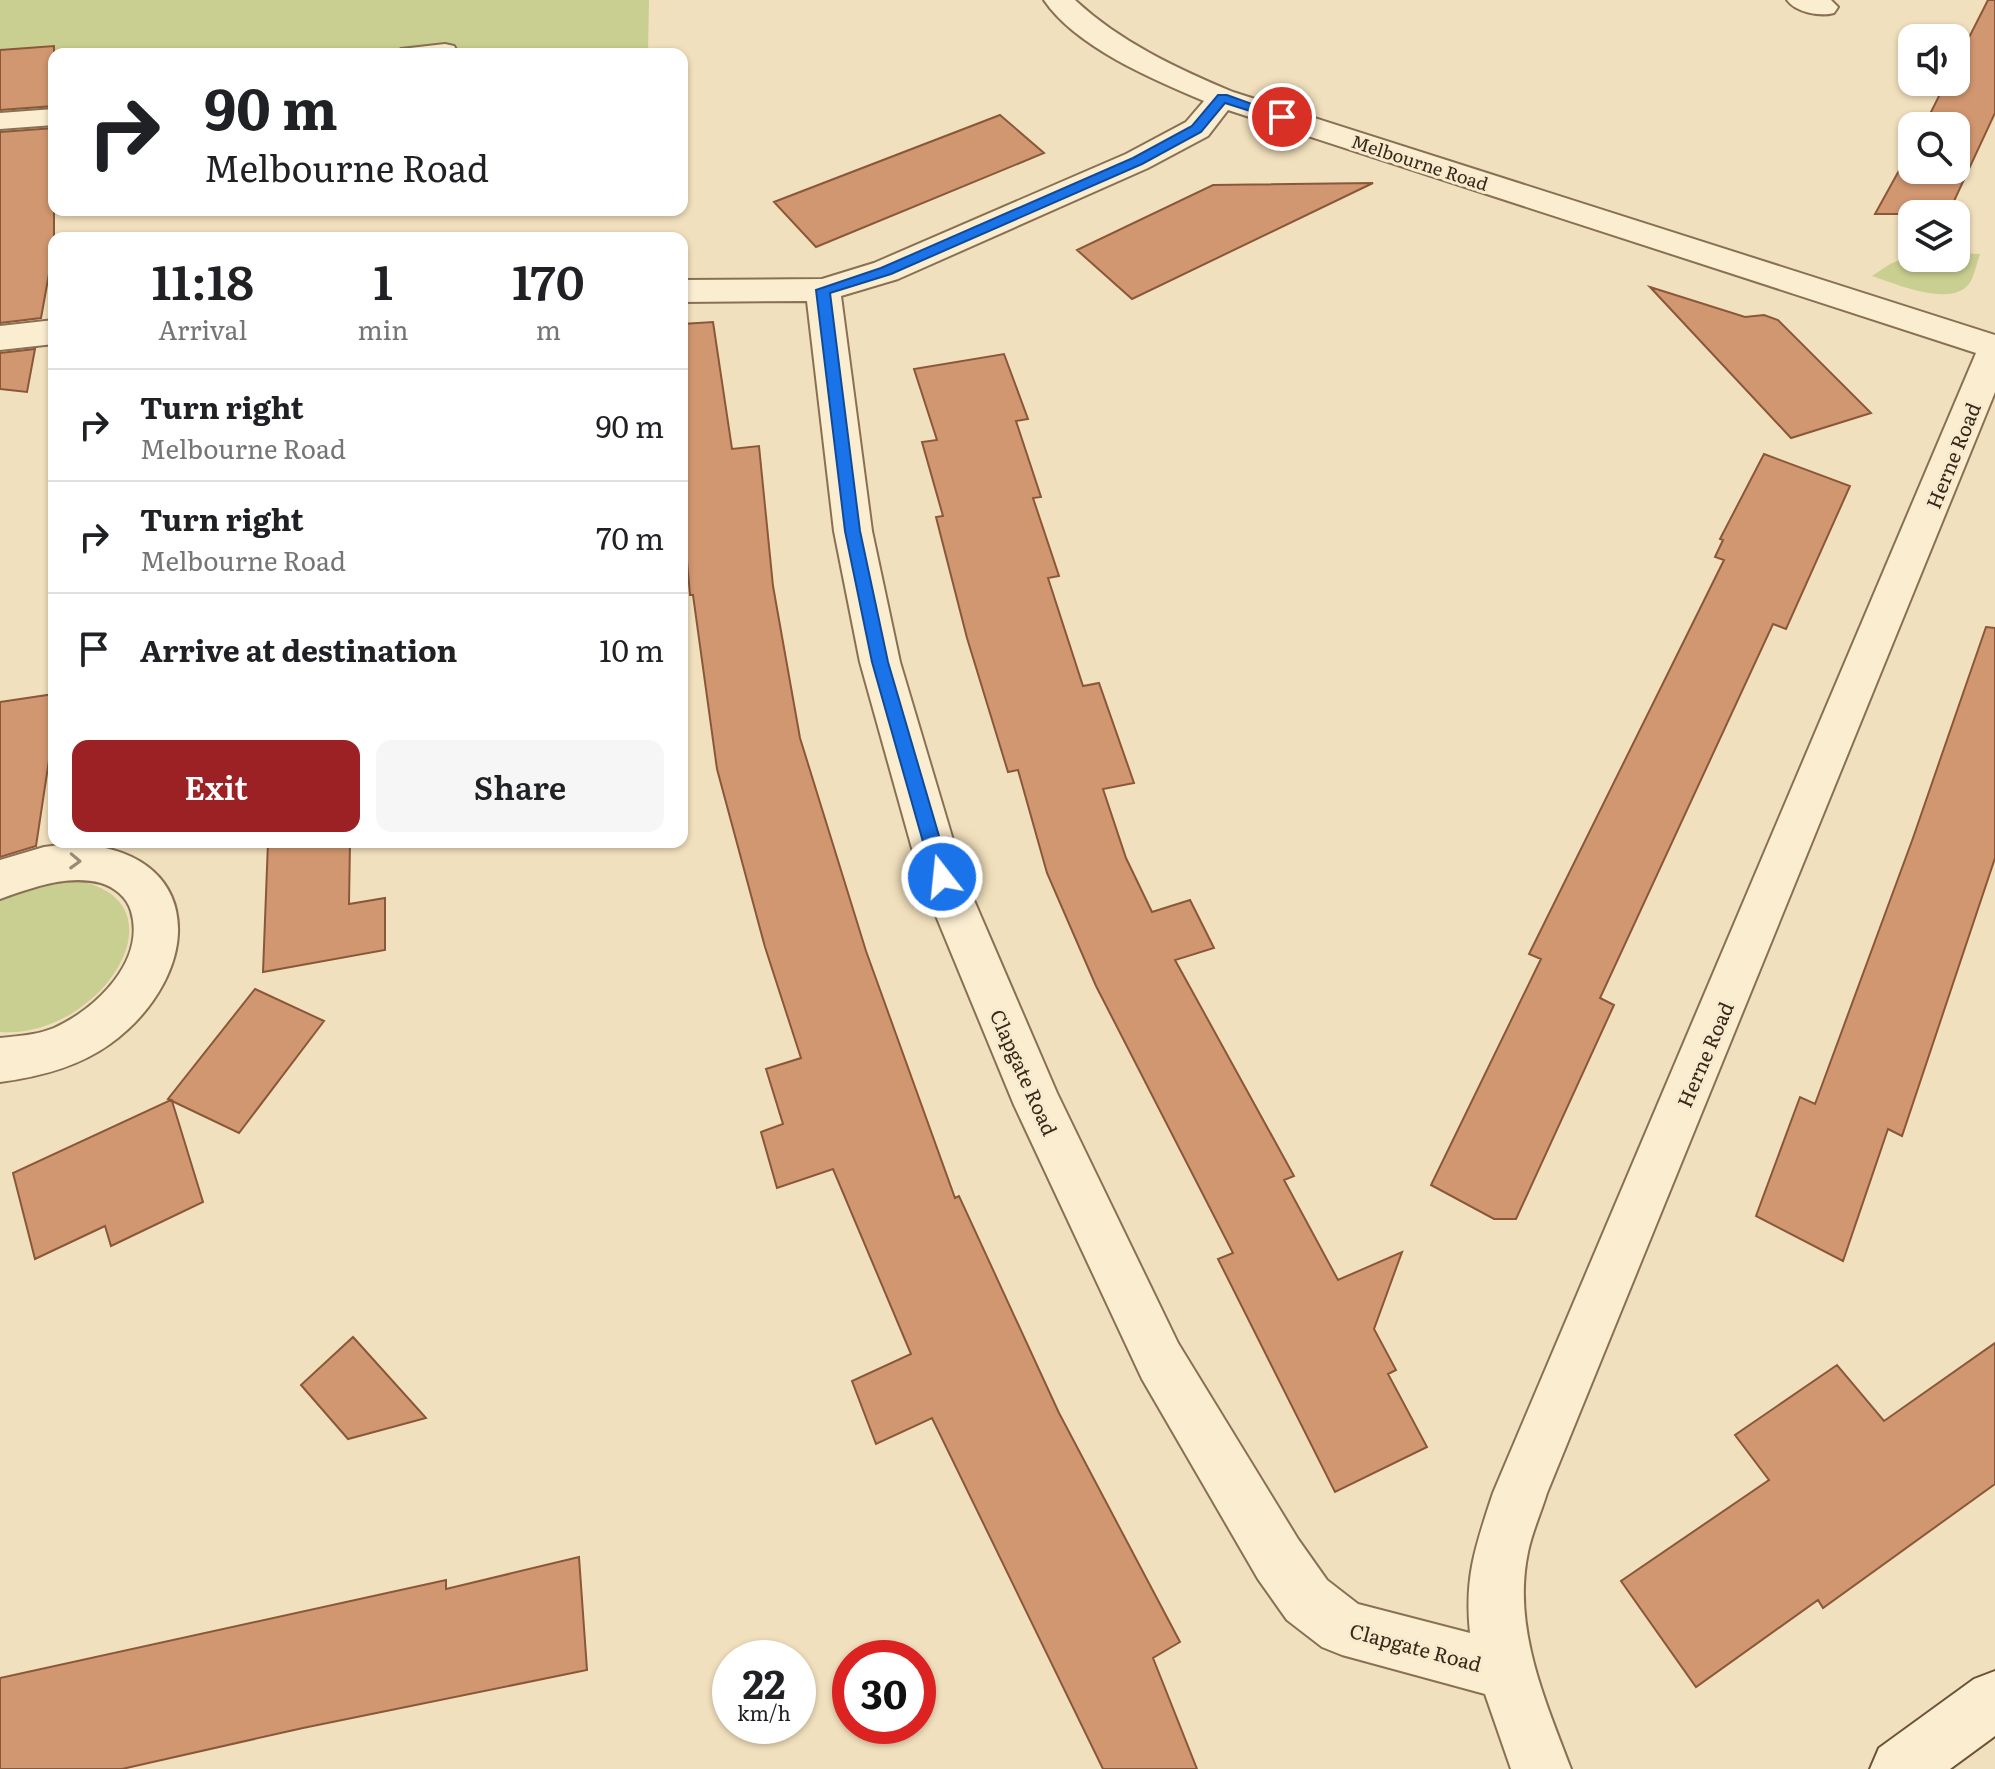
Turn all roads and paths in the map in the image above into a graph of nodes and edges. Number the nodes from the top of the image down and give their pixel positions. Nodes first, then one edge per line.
1 (1058, 0) edge
2 (1222, 98) junction
3 (48, 117) edge
4 (0, 121) edge
5 (823, 290) junction
6 (688, 291) edge
7 (48, 333) edge
8 (0, 338) edge
9 (1995, 348) edge
10 (0, 880) edge
11 (0, 1060) edge
12 (1505, 1670) junction
13 (1995, 1700) edge
14 (1541, 1769) edge
15 (1900, 1769) edge

1 - 2 street, Melbourne Road
2 - 5 street
2 - 9 street, Melbourne Road
3 - 4 lane
5 - 6 street
5 - 12 street, Clapgate Road
7 - 8 street
9 - 12 street, Herne Road
10 -> 11 street
12 - 14 street, Herne Road
13 - 15 street

